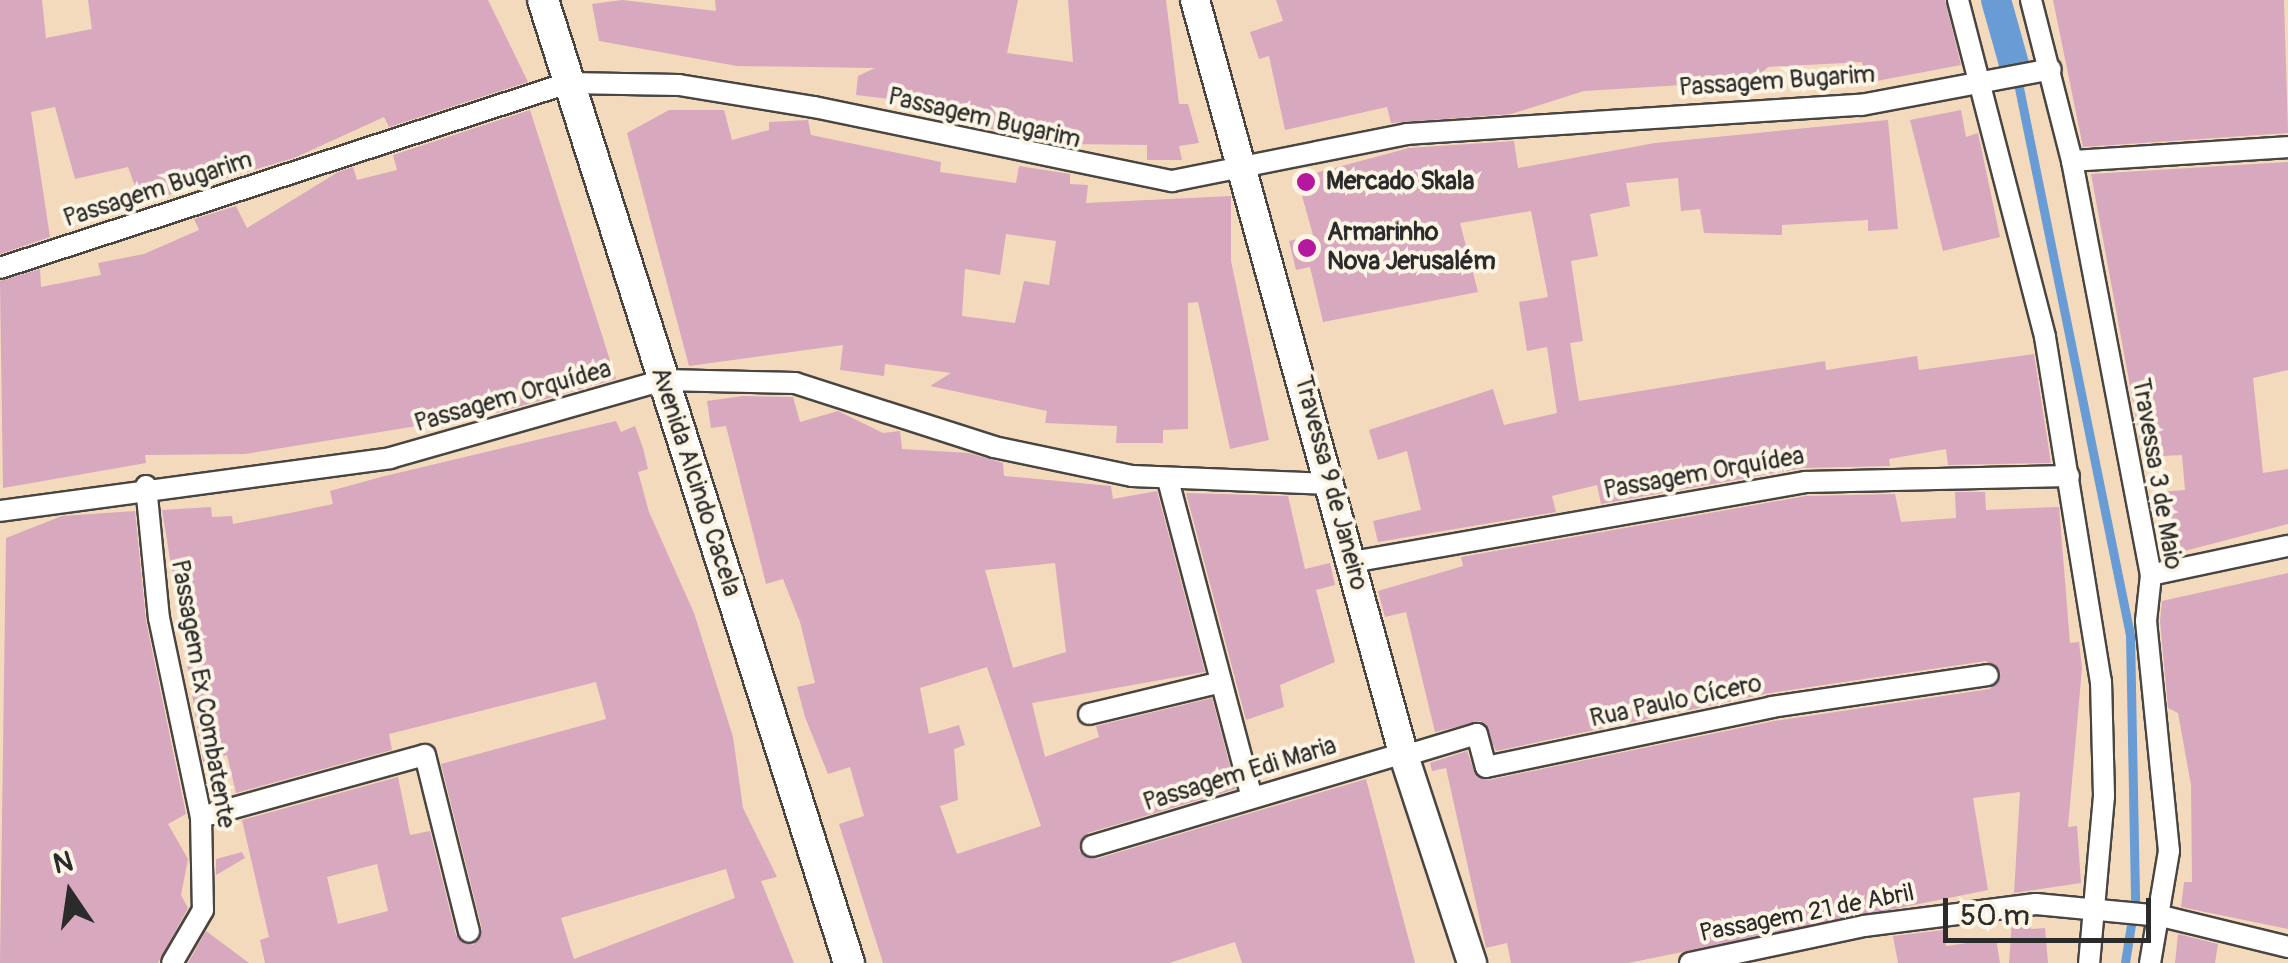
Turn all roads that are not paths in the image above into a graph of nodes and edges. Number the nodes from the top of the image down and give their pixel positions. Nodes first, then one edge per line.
1 (543, 0) edge
2 (1196, 0) edge
3 (1958, 0) edge
4 (2031, 0) edge
5 (2046, 70) junction
6 (568, 82) junction
7 (1991, 82) junction
8 (2288, 146) edge
9 (2072, 161) junction
10 (1248, 170) junction
11 (0, 268) edge
12 (663, 380) junction
13 (2069, 476) junction
14 (1168, 480) junction
15 (1330, 484) junction
16 (146, 486) junction
17 (0, 511) edge
18 (2288, 546) edge
19 (1352, 562) junction
20 (2151, 575) junction
21 (1988, 676) dead end
22 (1221, 682) junction
23 (1089, 714) dead end
24 (1404, 754) junction
25 (1252, 797) junction
26 (202, 817) junction
27 (1092, 846) dead end
28 (2104, 909) junction
29 (2156, 917) junction
30 (469, 932) dead end
31 (2234, 940) junction
32 (2288, 947) edge
33 (172, 963) edge
34 (849, 963) edge
35 (1472, 963) edge
36 (1690, 963) edge
37 (2089, 963) edge
38 (2150, 963) edge
39 (2231, 963) edge

1 - 6 main road, Avenida Alcindo Cacela
2 - 10 street, Travessa 9 de Janeiro
3 - 7 street
4 - 5 street, Travessa 3 de Maio
5 - 7 street, Passagem Bugarim
5 - 9 street, Travessa 3 de Maio
6 - 10 street, Passagem Bugarim
6 - 11 street, Passagem Bugarim
6 - 12 main road, Avenida Alcindo Cacela
7 - 10 street, Passagem Bugarim
7 - 13 street
8 - 9 street
9 - 20 street, Travessa 3 de Maio
10 - 15 street, Travessa 9 de Janeiro
12 - 14 street, Passagem Orquídea
12 - 16 street, Passagem Orquídea
12 - 34 main road, Avenida Alcindo Cacela
13 - 19 street, Passagem Orquídea
13 - 28 street
14 - 15 street, Passagem Orquídea
14 - 22 street
15 - 19 street, Travessa 9 de Janeiro
16 - 17 street, Passagem Orquídea
16 - 26 street, Passagem Ex Combatente
18 - 20 street
19 - 24 street, Travessa 9 de Janeiro
20 - 29 street, Travessa 3 de Maio
21 - 24 street, Rua Paulo Cícero
22 - 23 street
22 - 25 street
24 - 25 street, Passagem Edi Maria
24 - 35 street, Travessa 9 de Janeiro
25 - 27 street, Passagem Edi Maria
26 - 30 street
26 - 33 street, Passagem Ex Combatente
28 - 29 street, Passagem 21 de Abril
28 - 36 street, Passagem 21 de Abril
28 - 37 street
29 - 31 street, Passagem 21 de Abril
29 - 38 street, Travessa 3 de Maio
31 - 32 street, Passagem 21 de Abril
31 - 39 street

